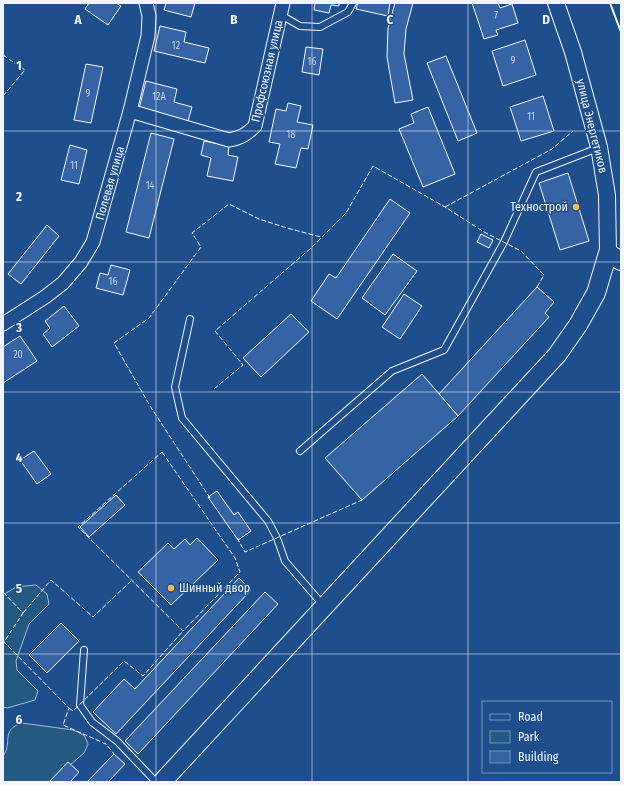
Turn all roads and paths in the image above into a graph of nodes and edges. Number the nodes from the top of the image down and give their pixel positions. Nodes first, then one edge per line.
1 (146, 3) edge
2 (353, 3) edge
3 (556, 3) edge
4 (282, 9) edge
5 (130, 111) junction
6 (599, 147) junction
7 (615, 257) edge
8 (190, 319) dead end
9 (3, 324) edge
10 (300, 451) dead end
11 (324, 607) junction
12 (84, 650) dead end
13 (156, 782) edge
14 (162, 782) edge

1 - 5 street, Полевая улица
2 - 4 lane
3 - 6 street, улица Энергетиков
4 - 5 street, Профсоюзная улица
5 - 9 street, Полевая улица
6 - 7 street, улица Энергетиков
6 - 10 lane
7 - 11 main road
8 - 11 lane
11 - 14 main road
12 - 13 lane

